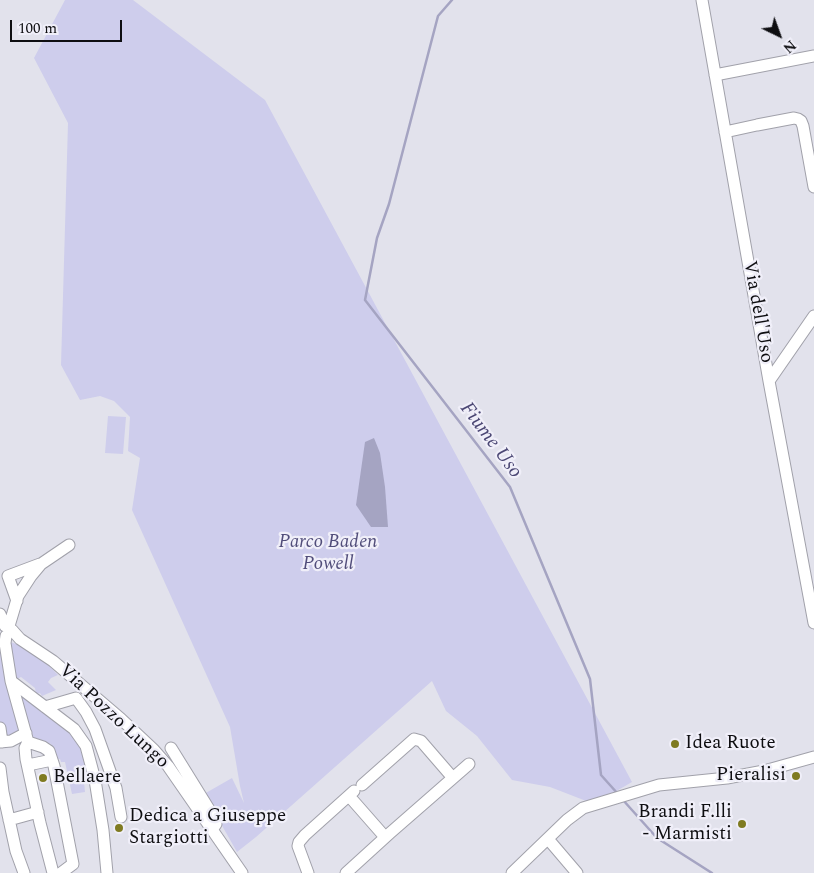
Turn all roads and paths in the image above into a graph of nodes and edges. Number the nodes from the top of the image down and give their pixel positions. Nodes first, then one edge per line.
1 (702, 0) edge
2 (814, 56) edge
3 (715, 75) junction
4 (725, 132) junction
5 (814, 187) edge
6 (814, 316) edge
7 (769, 381) junction
8 (69, 544) dead end
9 (41, 564) junction
10 (17, 601) junction
11 (0, 614) edge
12 (814, 624) edge
13 (8, 631) edge
14 (12, 681) junction
15 (45, 707) junction
16 (0, 728) edge
17 (27, 738) junction
18 (1, 742) edge
19 (171, 748) dead end
20 (814, 757) edge
21 (52, 760) junction
22 (469, 764) dead end
23 (28, 765) junction
24 (0, 768) edge
25 (453, 778) junction
26 (355, 791) junction
27 (38, 812) junction
28 (121, 817) dead end
29 (9, 820) junction
30 (212, 830) junction
31 (385, 838) junction
32 (548, 839) junction
33 (24, 873) edge
34 (53, 873) edge
35 (60, 873) edge
36 (107, 873) edge
37 (242, 873) edge
38 (308, 873) edge
39 (346, 873) edge
40 (512, 873) edge
41 (576, 873) edge

1 - 3 street, Via dell'Uso
2 - 3 street
3 - 4 street, Via dell'Uso
4 - 5 street
4 - 7 street, Via dell'Uso
6 - 7 street
7 - 12 street, Via dell'Uso
8 - 9 street
9 - 10 street
9 - 10 street
10 - 13 street
11 - 13 street
13 - 14 street
13 - 30 street, Via Pozzo Lungo
14 - 15 street
14 - 17 street
15 - 28 street
15 - 36 street
16 - 18 street
17 - 18 street
17 - 21 street
17 - 23 street
19 - 30 street, Via Pozzo Lungo
20 - 32 street
21 - 23 street
21 - 35 street
22 - 25 street
23 - 27 street
24 - 29 street
25 - 26 street
25 - 31 street
26 - 31 street
26 - 38 street
27 - 29 street
27 - 34 street
29 - 33 street
30 - 37 street, Via Pozzo Lungo
31 - 39 street
32 - 40 street
32 - 41 street

